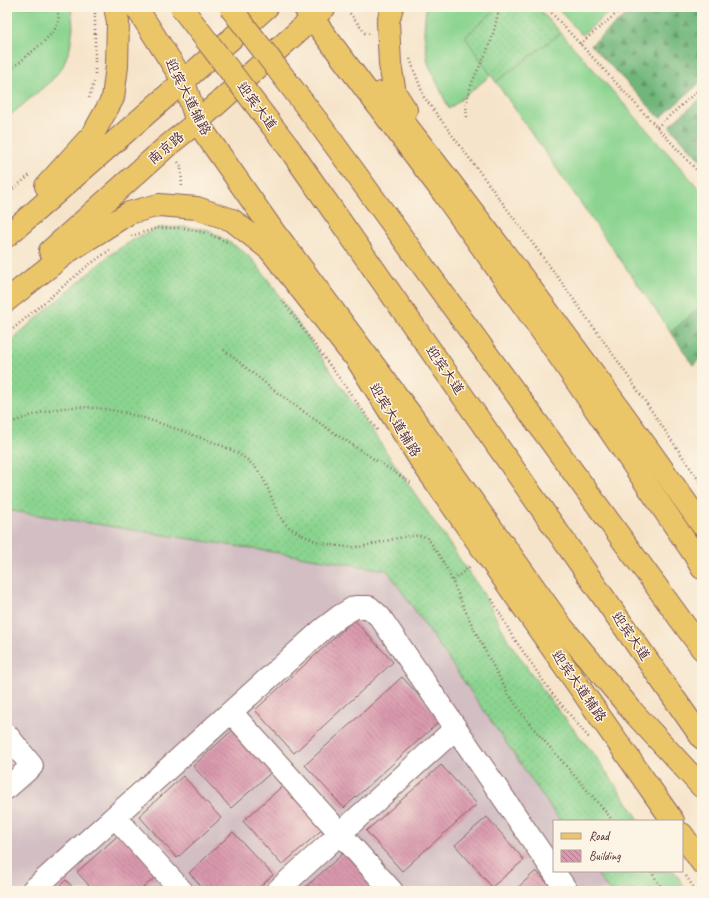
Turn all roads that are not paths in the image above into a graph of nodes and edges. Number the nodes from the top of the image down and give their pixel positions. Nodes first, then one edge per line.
1 (115, 7) edge
2 (136, 7) edge
3 (182, 7) edge
4 (230, 7) edge
5 (267, 7) edge
6 (392, 7) edge
7 (315, 10) edge
8 (184, 82) junction
9 (198, 122) junction
10 (470, 208) junction
11 (7, 229) edge
12 (7, 236) edge
13 (280, 239) junction
14 (7, 289) edge
15 (7, 300) edge
16 (359, 363) junction
17 (702, 525) edge
18 (702, 568) edge
19 (702, 649) edge
20 (232, 712) junction
21 (456, 728) junction
22 (7, 735) edge
23 (702, 738) edge
24 (702, 787) edge
25 (7, 788) edge
26 (115, 817) junction
27 (672, 820) edge
28 (341, 834) junction
29 (683, 835) edge
30 (702, 863) edge
31 (553, 870) edge
32 (554, 872) edge
33 (32, 891) edge
34 (182, 891) edge
35 (277, 891) edge
36 (392, 891) edge
37 (567, 891) edge

1 - 11 main road
2 - 8 main road, 迎宾大道辅路
3 - 23 main road, 迎宾大道, bridge
4 - 19 main road, bridge
5 - 8 main road
6 - 10 main road
7 - 9 main road, 南京路
7 - 10 main road
7 - 18 main road
8 - 9 main road, 迎宾大道辅路
8 - 12 main road
9 - 13 main road, 迎宾大道辅路
9 - 14 main road, 南京路
10 - 17 main road
13 - 16 main road, 迎宾大道辅路
13 - 24 main road
15 - 16 main road
16 - 27 main road, 迎宾大道辅路
20 - 21 lane
20 - 26 lane
20 - 28 lane
21 - 28 lane
21 - 31 lane
22 - 25 lane
26 - 33 lane
26 - 34 lane
28 - 35 lane
28 - 36 lane
29 - 30 main road
32 - 37 lane

